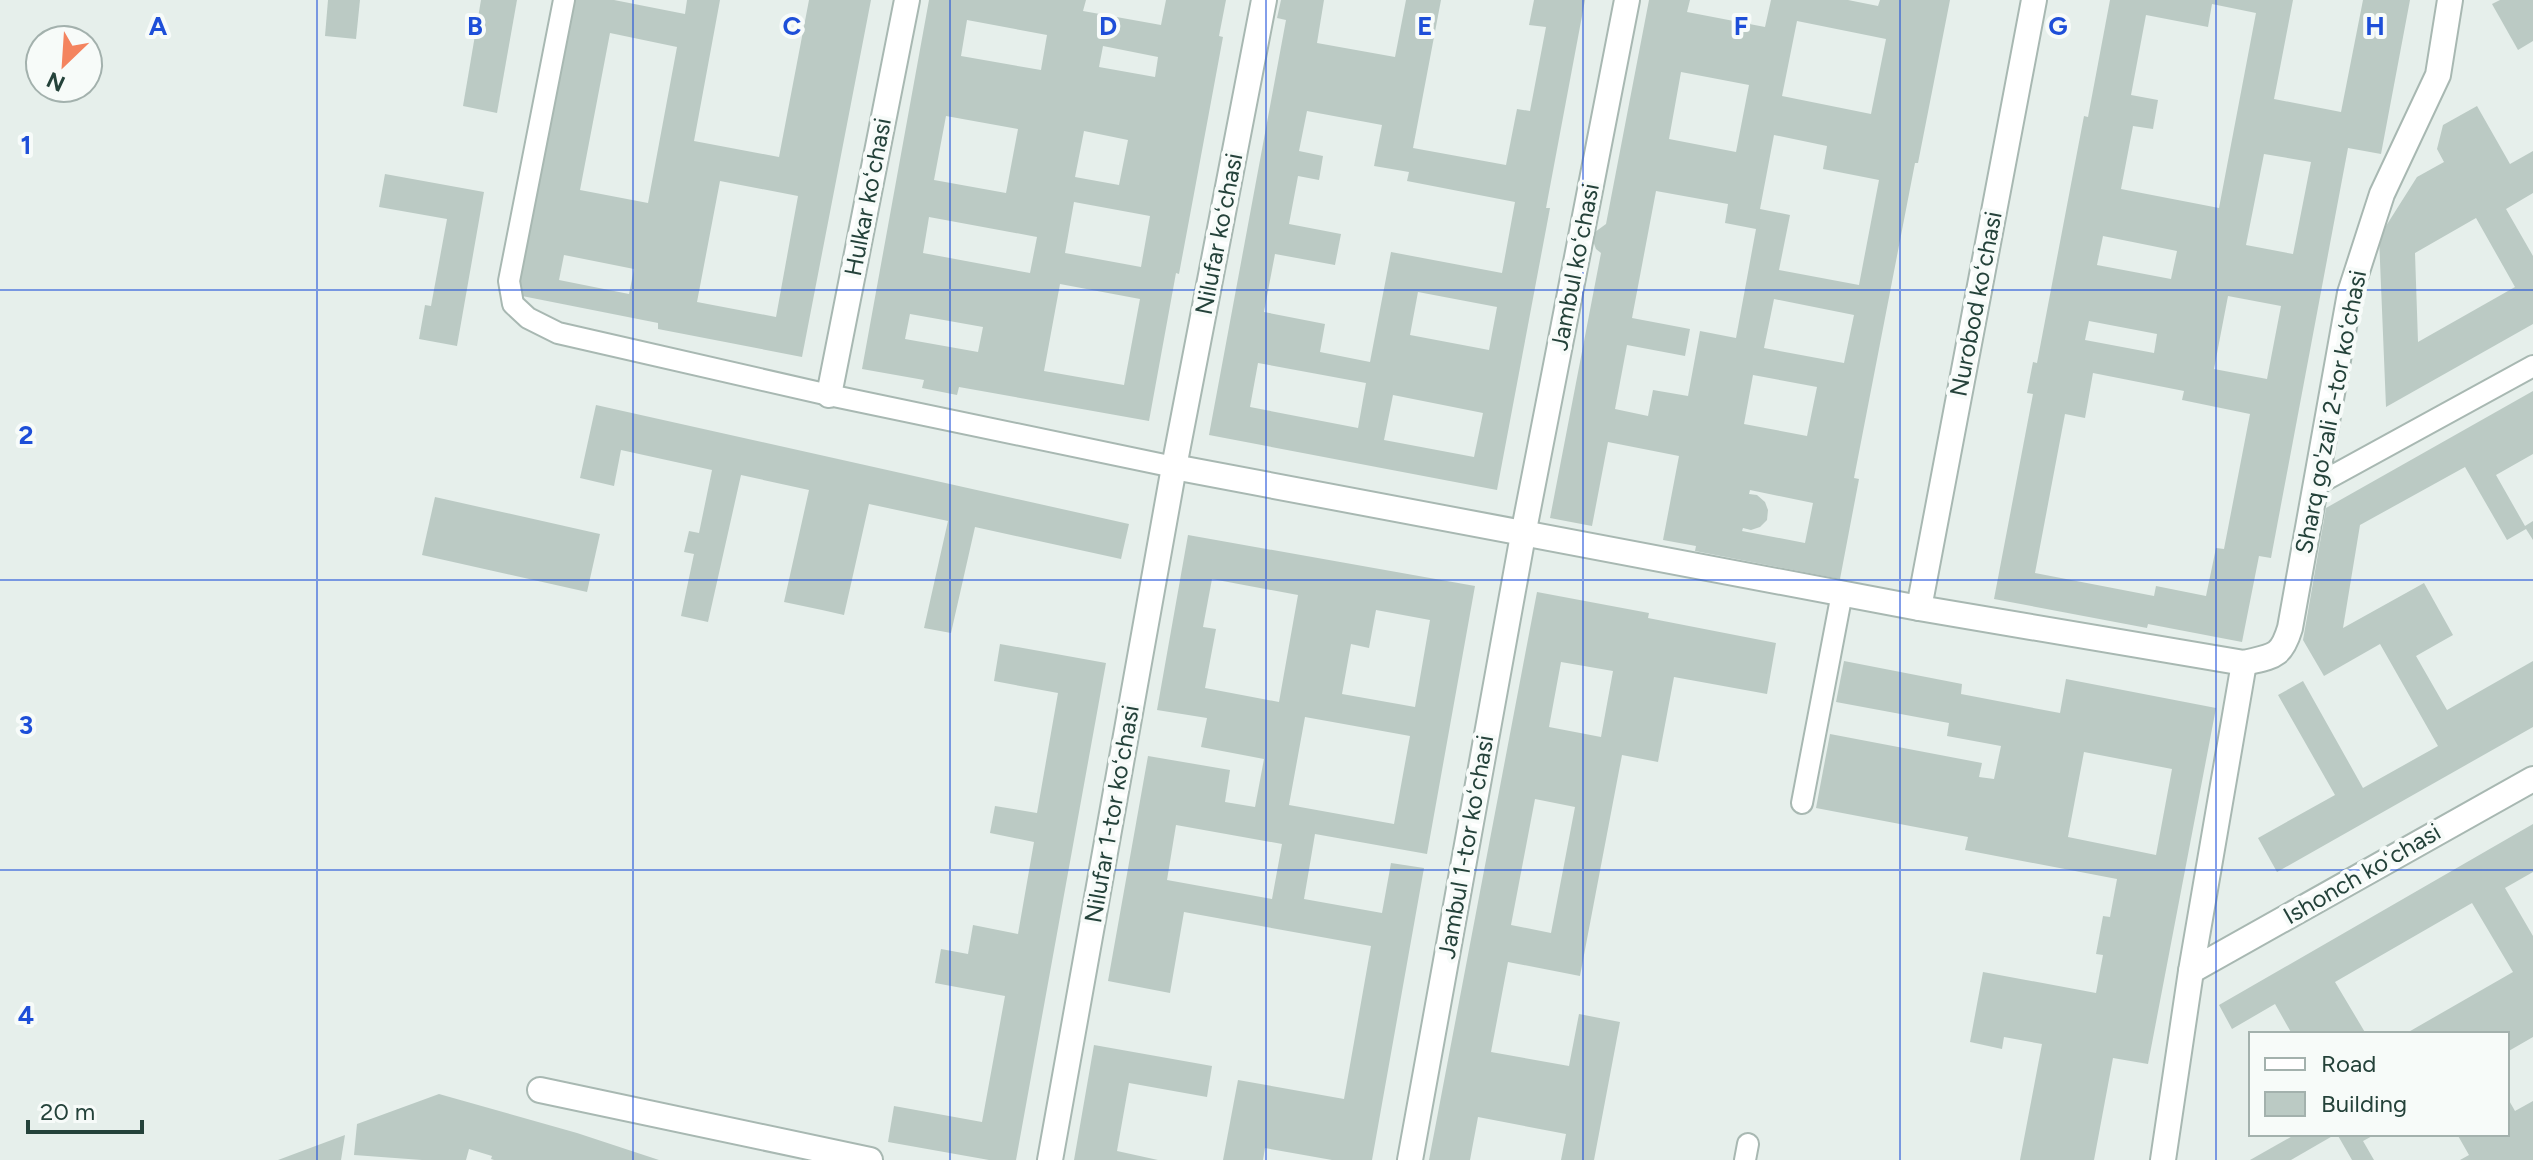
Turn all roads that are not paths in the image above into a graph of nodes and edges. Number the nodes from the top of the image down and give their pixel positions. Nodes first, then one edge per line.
1 (564, 0) edge
2 (907, 0) edge
3 (1264, 0) edge
4 (1627, 0) edge
5 (2034, 0) edge
6 (2452, 1) edge
7 (2533, 366) edge
8 (829, 395) junction
9 (1174, 467) junction
10 (2316, 485) junction
11 (1523, 535) junction
12 (1842, 593) junction
13 (1919, 608) junction
14 (2244, 663) junction
15 (2533, 779) edge
16 (1802, 803) dead end
17 (2191, 971) junction
18 (540, 1090) dead end
19 (870, 1160) edge
20 (1050, 1160) edge
21 (1410, 1160) edge
22 (2163, 1160) edge

1 - 8 lane
2 - 8 street, Hulkar koʻchasi
3 - 9 street, Nilufar koʻchasi
4 - 11 street, Jambul koʻchasi
5 - 13 street, Nurobod koʻchasi
6 - 10 street, Sharq go'zali 2-tor koʻchasi
7 - 10 lane
8 - 9 lane
9 - 11 street
9 - 20 street, Nilufar 1-tor koʻchasi
10 - 14 street, Sharq go'zali 2-tor koʻchasi
11 - 12 street
11 - 21 street, Jambul 1-tor koʻchasi
12 - 13 street
12 - 16 lane
13 - 14 street
14 - 17 street
15 - 17 street, Ishonch koʻchasi
17 - 22 street
18 - 19 street

